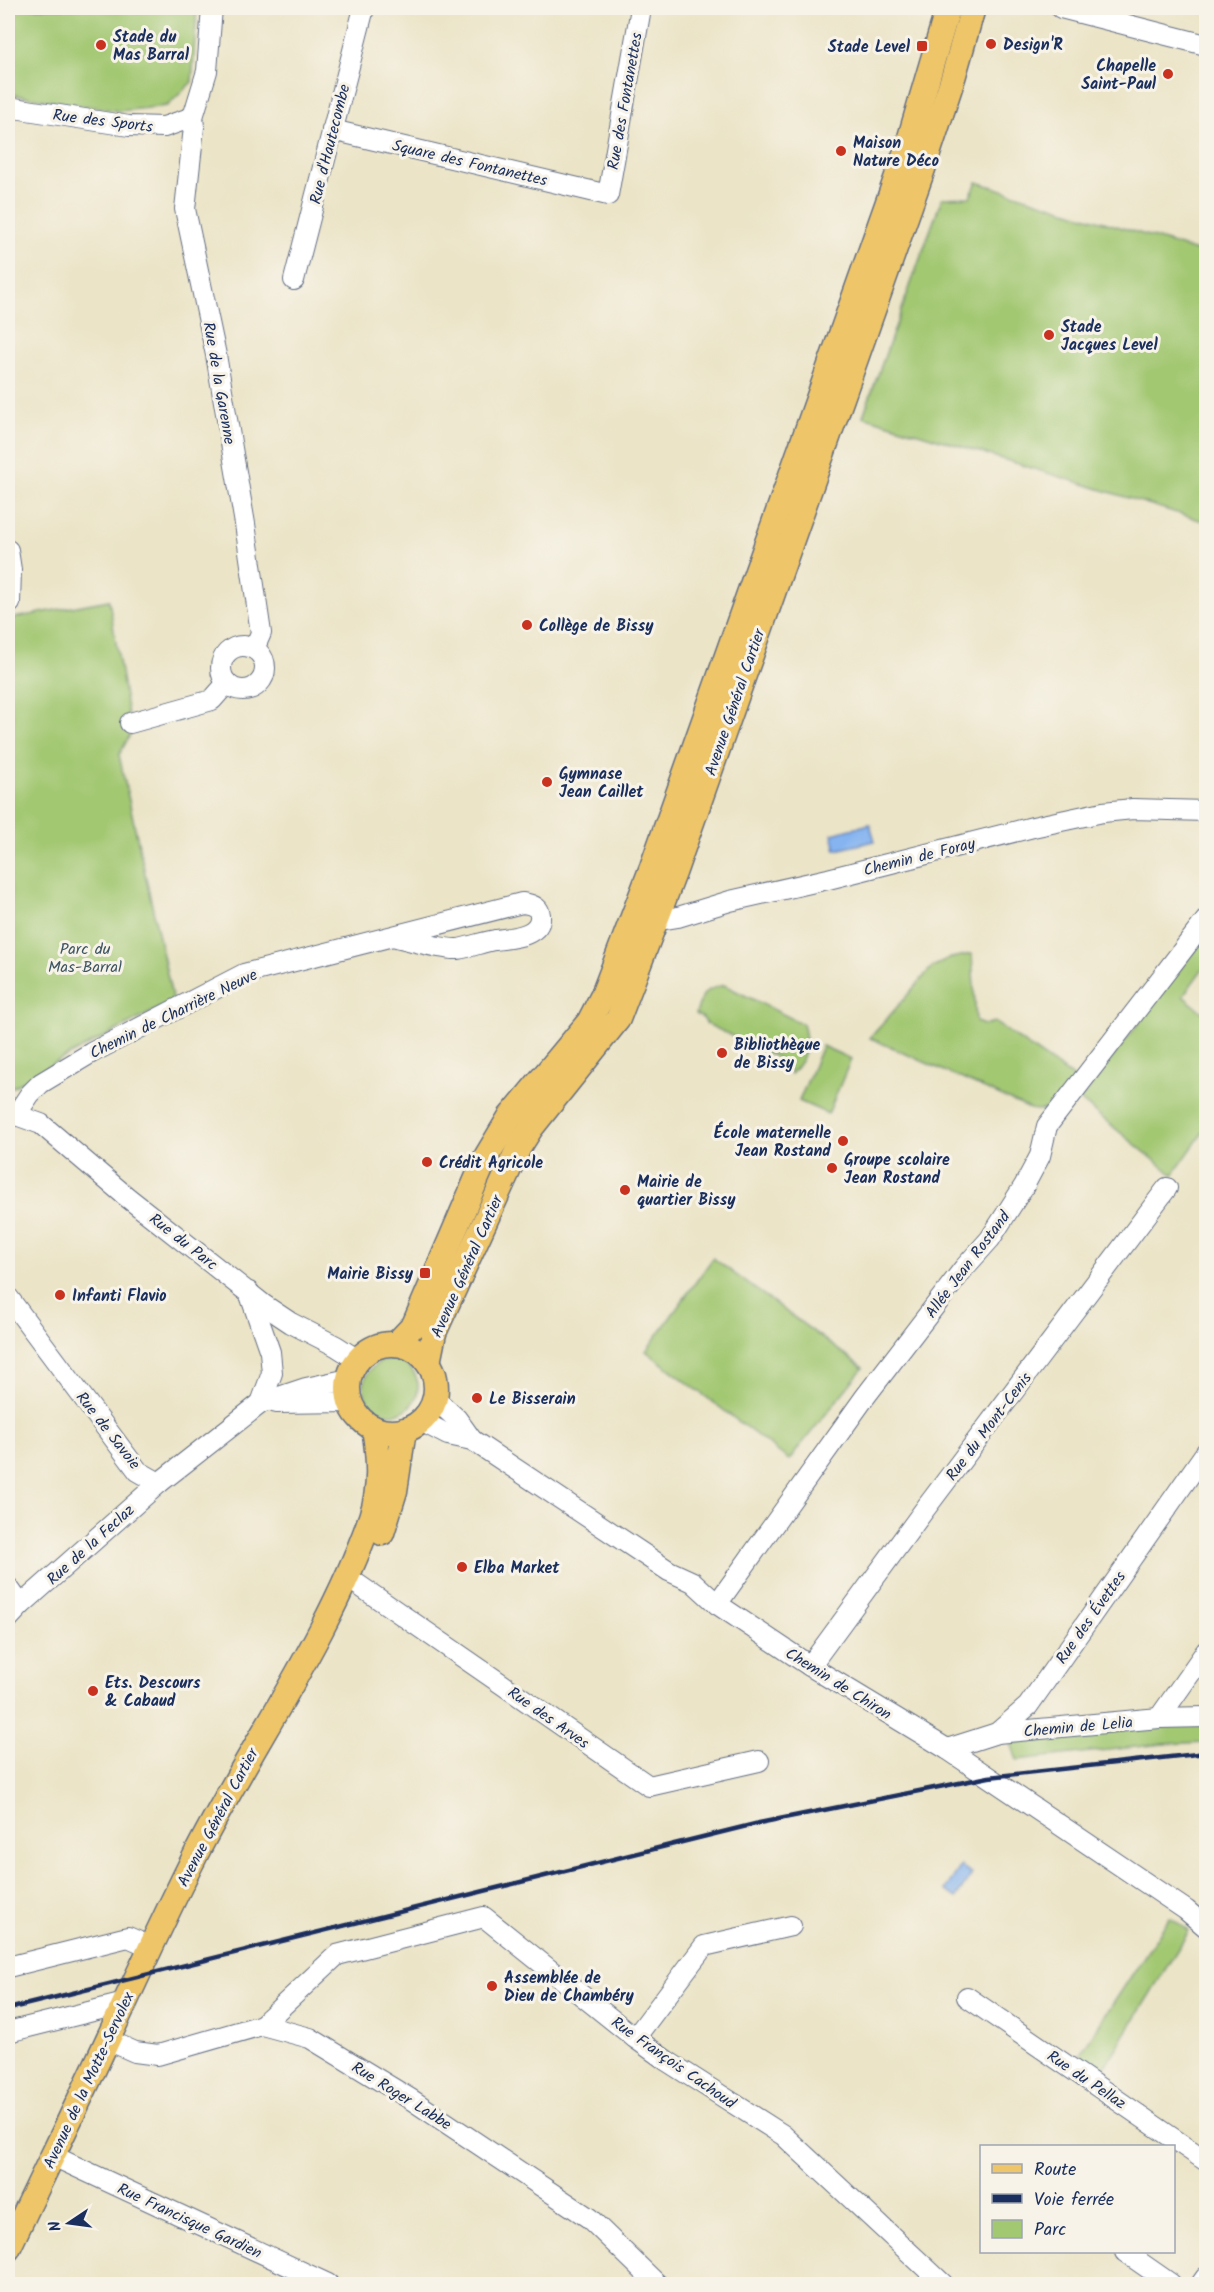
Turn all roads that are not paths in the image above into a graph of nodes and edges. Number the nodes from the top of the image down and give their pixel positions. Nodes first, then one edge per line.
1 (212, 8) edge
2 (363, 8) edge
3 (641, 8) edge
4 (948, 8) edge
5 (973, 8) edge
6 (1061, 8) edge
7 (1206, 45) edge
8 (8, 107) edge
9 (193, 117) junction
10 (332, 130) junction
11 (608, 195) joint
12 (294, 280) dead end
13 (8, 550) edge
14 (8, 604) edge
15 (254, 649) junction
16 (227, 683) junction
17 (130, 723) dead end
18 (1206, 811) edge
19 (647, 911) junction
20 (1206, 920) edge
21 (393, 936) junction
22 (597, 1028) junction
23 (12, 1116) edge
24 (1167, 1188) dead end
25 (249, 1292) junction
26 (8, 1297) edge
27 (396, 1344) junction
28 (428, 1363) junction
29 (352, 1380) junction
30 (435, 1399) junction
31 (261, 1403) junction
32 (412, 1426) junction
33 (374, 1428) junction
34 (471, 1440) junction
35 (1206, 1452) edge
36 (159, 1483) junction
37 (376, 1494) junction
38 (8, 1587) edge
39 (353, 1591) junction
40 (717, 1604) junction
41 (21, 1605) junction
42 (8, 1619) edge
43 (1206, 1651) edge
44 (303, 1663) junction
45 (810, 1666) junction
46 (1159, 1718) junction
47 (1206, 1718) edge
48 (998, 1733) junction
49 (947, 1749) junction
50 (759, 1761) dead end
51 (791, 1926) dead end
52 (1206, 1927) edge
53 (151, 1947) junction
54 (8, 1967) edge
55 (138, 1976) joint
56 (967, 1997) dead end
57 (125, 2003) junction
58 (262, 2025) junction
59 (8, 2032) edge
60 (635, 2038) junction
61 (108, 2040) junction
62 (53, 2156) junction
63 (1206, 2161) edge
64 (8, 2249) edge
65 (1126, 2253) edge
66 (1206, 2277) edge
67 (328, 2284) edge
68 (657, 2284) edge
69 (943, 2284) edge
70 (1171, 2284) edge
71 (1201, 2284) edge

1 - 9 street
2 - 10 street, Rue d'Hautecombe
3 - 11 street, Rue des Fontanettes
4 - 19 main road, Avenue Général Cartier
5 - 19 main road, Avenue Général Cartier
6 - 7 street
8 - 9 street, Rue des Sports
9 - 15 street, Rue de la Garenne
10 - 11 street, Square des Fontanettes
10 - 12 street, Rue d'Hautecombe
13 - 14 street
15 - 16 street
15 - 16 street, Rue de la Garenne
16 - 17 street
18 - 19 street, Chemin de Foray
19 - 22 main road, Avenue Général Cartier
20 - 40 street, Allée Jean Rostand
21 - 21 street, Chemin de Charrière Neuve
21 - 23 street, Chemin de Charrière Neuve
22 - 27 main road, Avenue Général Cartier
22 - 28 main road, Avenue Général Cartier
23 - 25 street, Rue du Parc
24 - 45 street, Rue du Mont-Cenis
25 - 29 street, Rue du Parc
25 - 31 street
26 - 36 street, Rue de Savoie
27 - 28 main road
27 - 29 main road
28 - 30 main road
29 - 31 street
29 - 33 main road
30 - 32 main road
30 - 34 street, Chemin de Chiron
31 - 36 street
32 - 33 main road
32 - 34 street, Chemin de Chiron
32 - 39 main road, Avenue Général Cartier
33 - 37 main road, Avenue Général Cartier
34 - 40 street, Chemin de Chiron
35 - 48 street, Rue des Évettes
36 - 41 street, Rue de la Feclaz
37 - 39 main road, Avenue Général Cartier
37 - 44 main road, Avenue Général Cartier
38 - 41 street
39 - 44 main road, Avenue Général Cartier
39 - 50 street, Rue des Arves
40 - 45 street, Chemin de Chiron
41 - 42 street, Rue de la Feclaz
43 - 46 street
44 - 53 main road, Avenue Général Cartier
45 - 49 street, Chemin de Chiron
46 - 47 street, Chemin de Lelia
46 - 48 street, Chemin de Lelia
48 - 49 street, Rue des Évettes
49 - 52 street, Chemin de Chiron
51 - 60 street
53 - 54 street
53 - 55 main road, Avenue Général Cartier
55 - 57 main road, Avenue de la Motte-Servolex
56 - 63 street, Rue du Pellaz
57 - 59 street
57 - 61 main road, Avenue de la Motte-Servolex
58 - 60 street, Rue François Cachoud
58 - 61 street
58 - 68 street, Rue Roger Labbe
60 - 69 street, Rue François Cachoud
61 - 62 main road, Avenue de la Motte-Servolex
62 - 64 main road, Avenue de la Motte-Servolex
62 - 67 street, Rue Francisque Gardien
65 - 70 street
66 - 71 street

